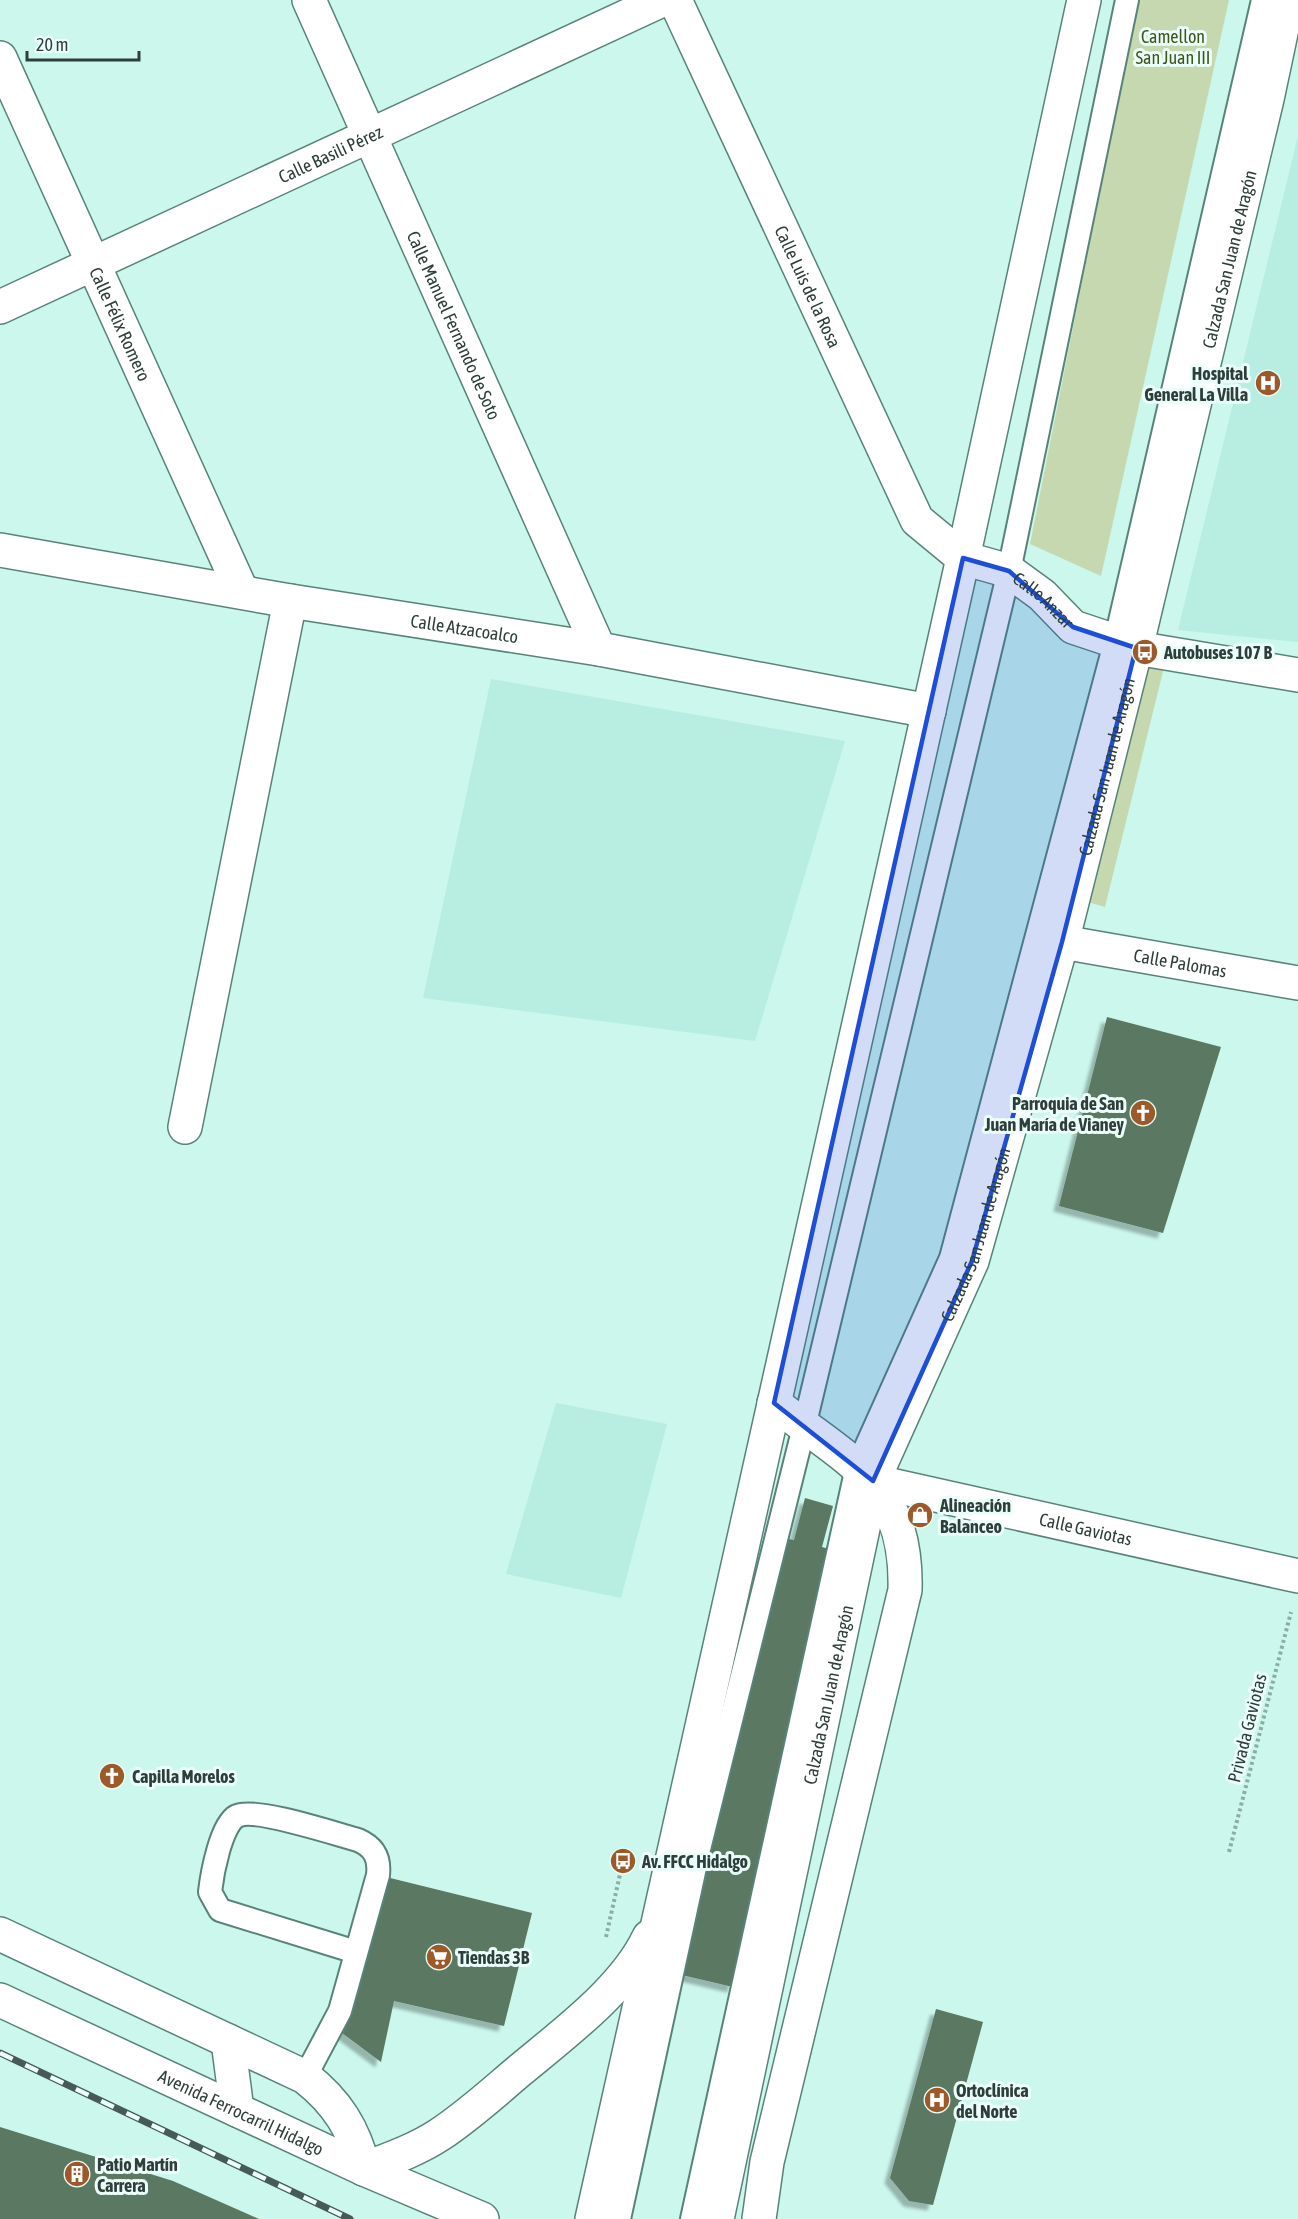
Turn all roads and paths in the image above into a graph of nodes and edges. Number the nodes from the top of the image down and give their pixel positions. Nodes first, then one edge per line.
1 (309, 0) edge
2 (662, 0) edge
3 (675, 0) edge
4 (1084, 0) edge
5 (1126, 0) edge
6 (1283, 10) edge
7 (0, 58) edge
8 (371, 135) junction
9 (95, 263) junction
10 (0, 307) edge
11 (0, 550) edge
12 (963, 558) junction
13 (1009, 572) junction
14 (242, 592) junction
15 (290, 601) junction
16 (1126, 646) junction
17 (599, 649) junction
18 (1298, 675) edge
19 (929, 711) junction
20 (1062, 942) junction
21 (1298, 983) edge
22 (185, 1126) dead end
23 (774, 1403) junction
24 (804, 1427) junction
25 (865, 1474) junction
26 (1298, 1576) edge
27 (1291, 1610) dead end
28 (1229, 1852) dead end
29 (661, 1909) junction
30 (0, 1934) edge
31 (356, 1952) junction
32 (0, 2000) edge
33 (228, 2041) junction
34 (304, 2077) junction
35 (237, 2110) junction
36 (364, 2169) junction
37 (482, 2219) edge
38 (592, 2219) edge
39 (619, 2219) edge
40 (692, 2219) edge
41 (717, 2219) edge
42 (759, 2219) edge

1 - 8 main road, Calle Manuel Fernando de Soto
2 - 8 main road, Calle Basili Pérez
3 - 12 main road, Calle Luis de la Rosa
4 - 12 main road
5 - 13 lane
6 - 16 main road, Calzada San Juan de Aragón
7 - 9 main road, Calle Félix Romero
8 - 9 main road, Calle Basili Pérez
8 - 17 main road, Calle Manuel Fernando de Soto
9 - 10 main road, Calle Basili Pérez
9 - 14 main road, Calle Félix Romero
11 - 14 main road, Calle Atzacoalco
12 - 13 main road, Calle Anzar
12 - 19 main road
13 - 16 main road, Calle Anzar
13 - 24 lane
14 - 15 main road, Calle Atzacoalco
15 - 17 main road, Calle Atzacoalco
15 - 22 main road
16 - 18 main road, Calle Anzar
16 - 20 main road, Calzada San Juan de Aragón
16 - 25 lane
17 - 19 main road, Calle Atzacoalco
19 - 23 main road
20 - 21 main road, Calle Palomas
20 - 25 main road, Calzada San Juan de Aragón
23 - 24 main road
23 - 29 main road
24 - 25 main road
24 - 39 lane
25 - 26 main road, Calle Gaviotas
25 - 40 lane
25 - 41 main road, Calzada San Juan de Aragón
25 - 42 main road
27 - 28 path, Privada Gaviotas
29 - 36 main road
29 - 38 main road
30 - 33 main road
31 - 31 lane
31 - 34 lane
32 - 35 main road, Avenida Ferrocarril Hidalgo
33 - 34 main road
33 - 35 main road
34 - 36 main road
35 - 36 main road, Avenida Ferrocarril Hidalgo
36 - 37 main road, Avenida Ferrocarril Hidalgo

